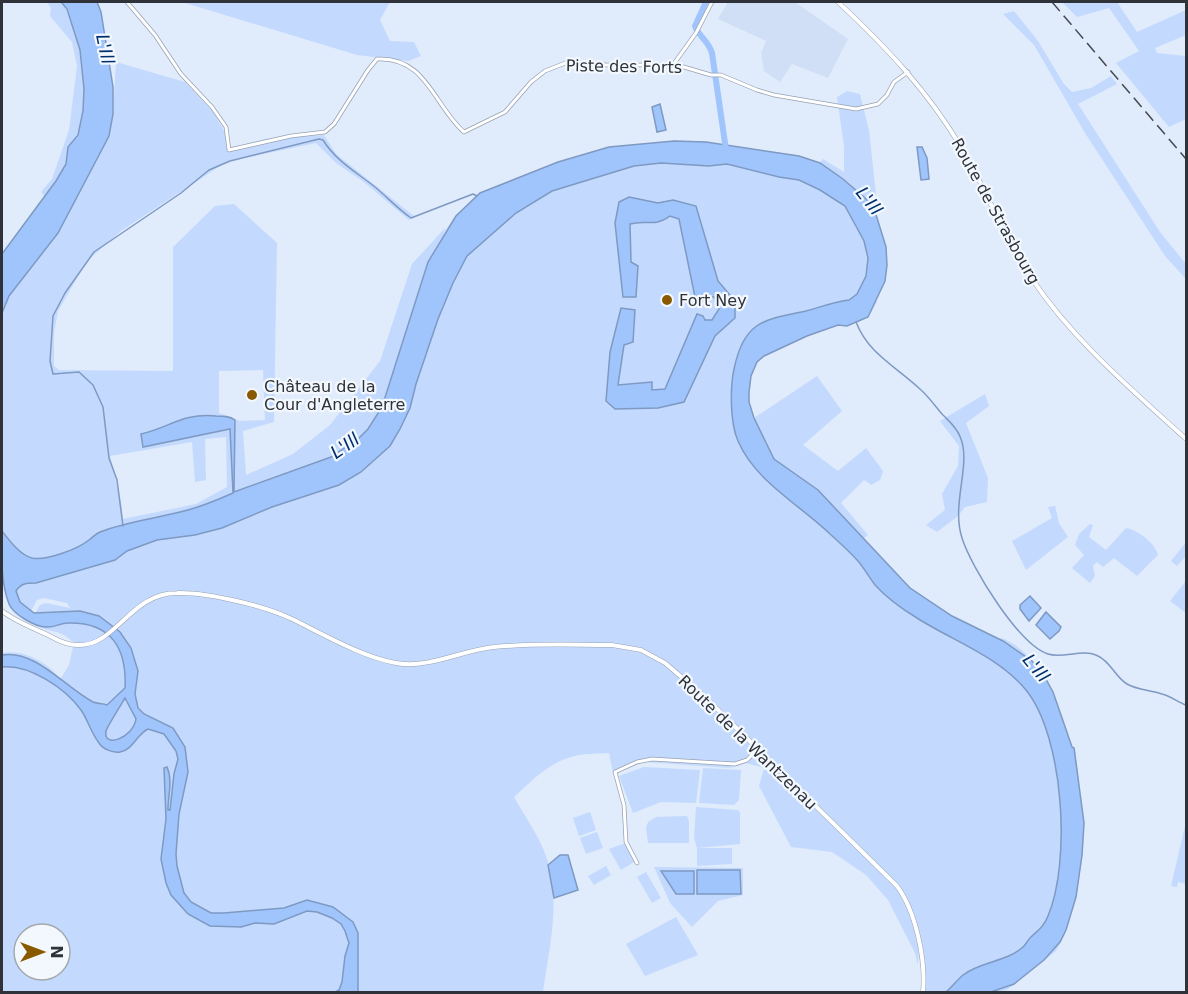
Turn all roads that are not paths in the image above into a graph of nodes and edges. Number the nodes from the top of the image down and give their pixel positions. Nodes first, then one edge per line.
1 (127, 2) edge
2 (712, 2) edge
3 (838, 2) edge
4 (673, 65) junction
5 (908, 72) junction
6 (1186, 439) edge
7 (2, 611) edge
8 (757, 750) junction
9 (637, 863) dead end
10 (923, 993) edge

1 - 4 street, Piste des Forts
2 - 4 street
3 - 5 main road, Route de Strasbourg
4 - 5 street, Piste des Forts
5 - 6 main road, Route de Strasbourg
7 - 8 main road, Route de la Wantzenau
8 - 9 street
8 - 10 main road, Route de la Wantzenau

